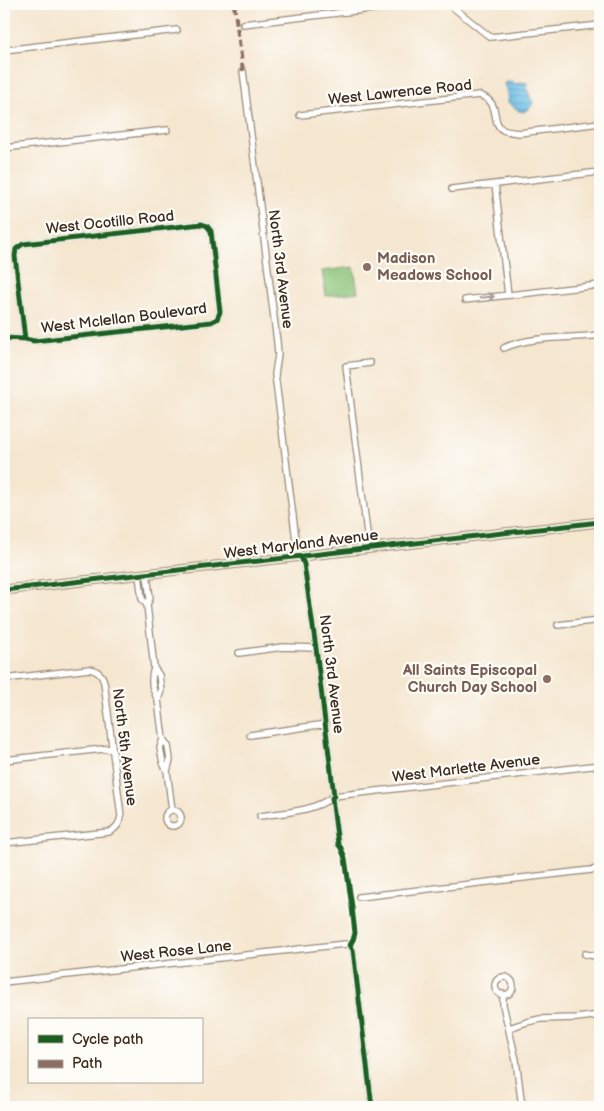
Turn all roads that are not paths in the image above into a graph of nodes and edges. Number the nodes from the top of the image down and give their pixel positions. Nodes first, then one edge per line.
1 (414, 4) edge
2 (449, 4) edge
3 (243, 24) dead end
4 (600, 25) edge
5 (177, 30) dead end
6 (4, 50) edge
7 (243, 71) dead end
8 (300, 115) dead end
9 (600, 123) edge
10 (167, 130) dead end
11 (4, 148) edge
12 (600, 172) edge
13 (495, 184) junction
14 (452, 189) dead end
15 (600, 284) edge
16 (508, 295) junction
17 (465, 300) dead end
18 (217, 319) joint
19 (600, 335) edge
20 (4, 338) edge
21 (25, 339) junction
22 (504, 348) dead end
23 (370, 363) dead end
24 (600, 522) edge
25 (369, 549) junction
26 (301, 557) junction
27 (143, 575) junction
28 (4, 590) edge
29 (600, 620) edge
30 (558, 625) dead end
31 (316, 648) junction
32 (240, 652) dead end
33 (4, 679) edge
34 (326, 724) junction
35 (250, 735) dead end
36 (112, 748) junction
37 (4, 760) edge
38 (600, 765) edge
39 (333, 797) junction
40 (172, 810) dead end
41 (260, 816) dead end
42 (4, 843) edge
43 (338, 844) dead end
44 (600, 869) edge
45 (359, 896) dead end
46 (585, 954) dead end
47 (600, 957) edge
48 (4, 982) edge
49 (503, 994) dead end
50 (600, 1015) edge
51 (509, 1028) junction
52 (372, 1107) edge
53 (522, 1107) edge

1 - 3 street
2 - 4 street
5 - 6 street
7 - 26 street, North 3rd Avenue
8 - 9 street, West Lawrence Road
10 - 11 street
12 - 13 street
13 - 14 street
13 - 16 street
15 - 16 street
17 -> 16 street
18 - 21 street, West Mclellan Boulevard
18 - 21 street, West Ocotillo Road
19 - 22 street
20 - 21 street, West Mclellan Boulevard
23 - 25 street
24 - 25 street, West Maryland Avenue
25 - 26 street, West Maryland Avenue
26 - 27 street, West Maryland Avenue
26 - 31 street, North 3rd Avenue
27 - 28 street, West Maryland Avenue
27 - 40 street
29 - 30 street
31 - 32 street
31 - 34 street, North 3rd Avenue
33 - 36 street, North 5th Avenue
34 - 35 street
34 - 39 street, North 3rd Avenue
36 - 37 street
36 - 42 street, North 5th Avenue
38 - 39 street, West Marlette Avenue
39 - 41 street, West Marlette Avenue
39 - 43 street, North 3rd Avenue
44 - 45 street
46 - 47 street
48 - 52 street, West Rose Lane
49 - 51 street
50 - 51 street
51 - 53 street

